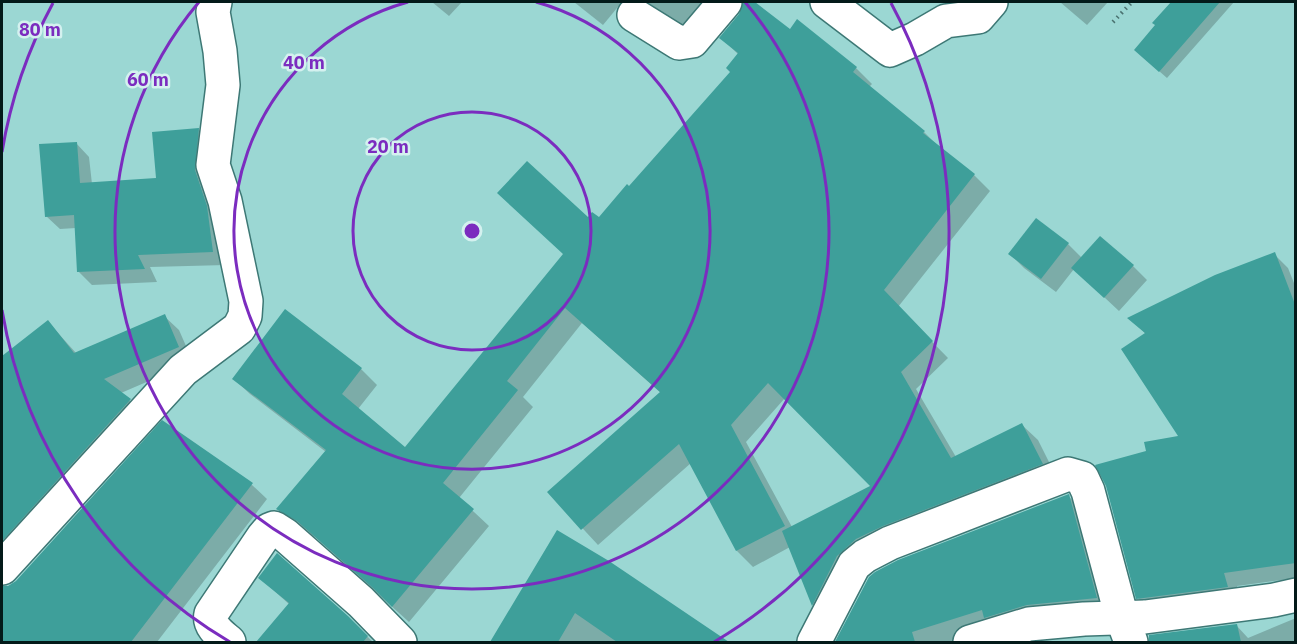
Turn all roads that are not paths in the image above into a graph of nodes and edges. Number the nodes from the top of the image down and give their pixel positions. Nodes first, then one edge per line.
1 (215, 2) edge
2 (725, 2) edge
3 (826, 2) edge
4 (991, 2) edge
5 (634, 15) dead end
6 (2, 568) edge
7 (1296, 595) edge
8 (1127, 630) edge
9 (229, 642) edge
10 (400, 642) edge
11 (814, 642) edge
12 (970, 642) edge

1 - 6 street
2 - 5 street
3 - 4 street
7 - 8 street
8 - 11 street
8 - 12 street
9 - 10 street

